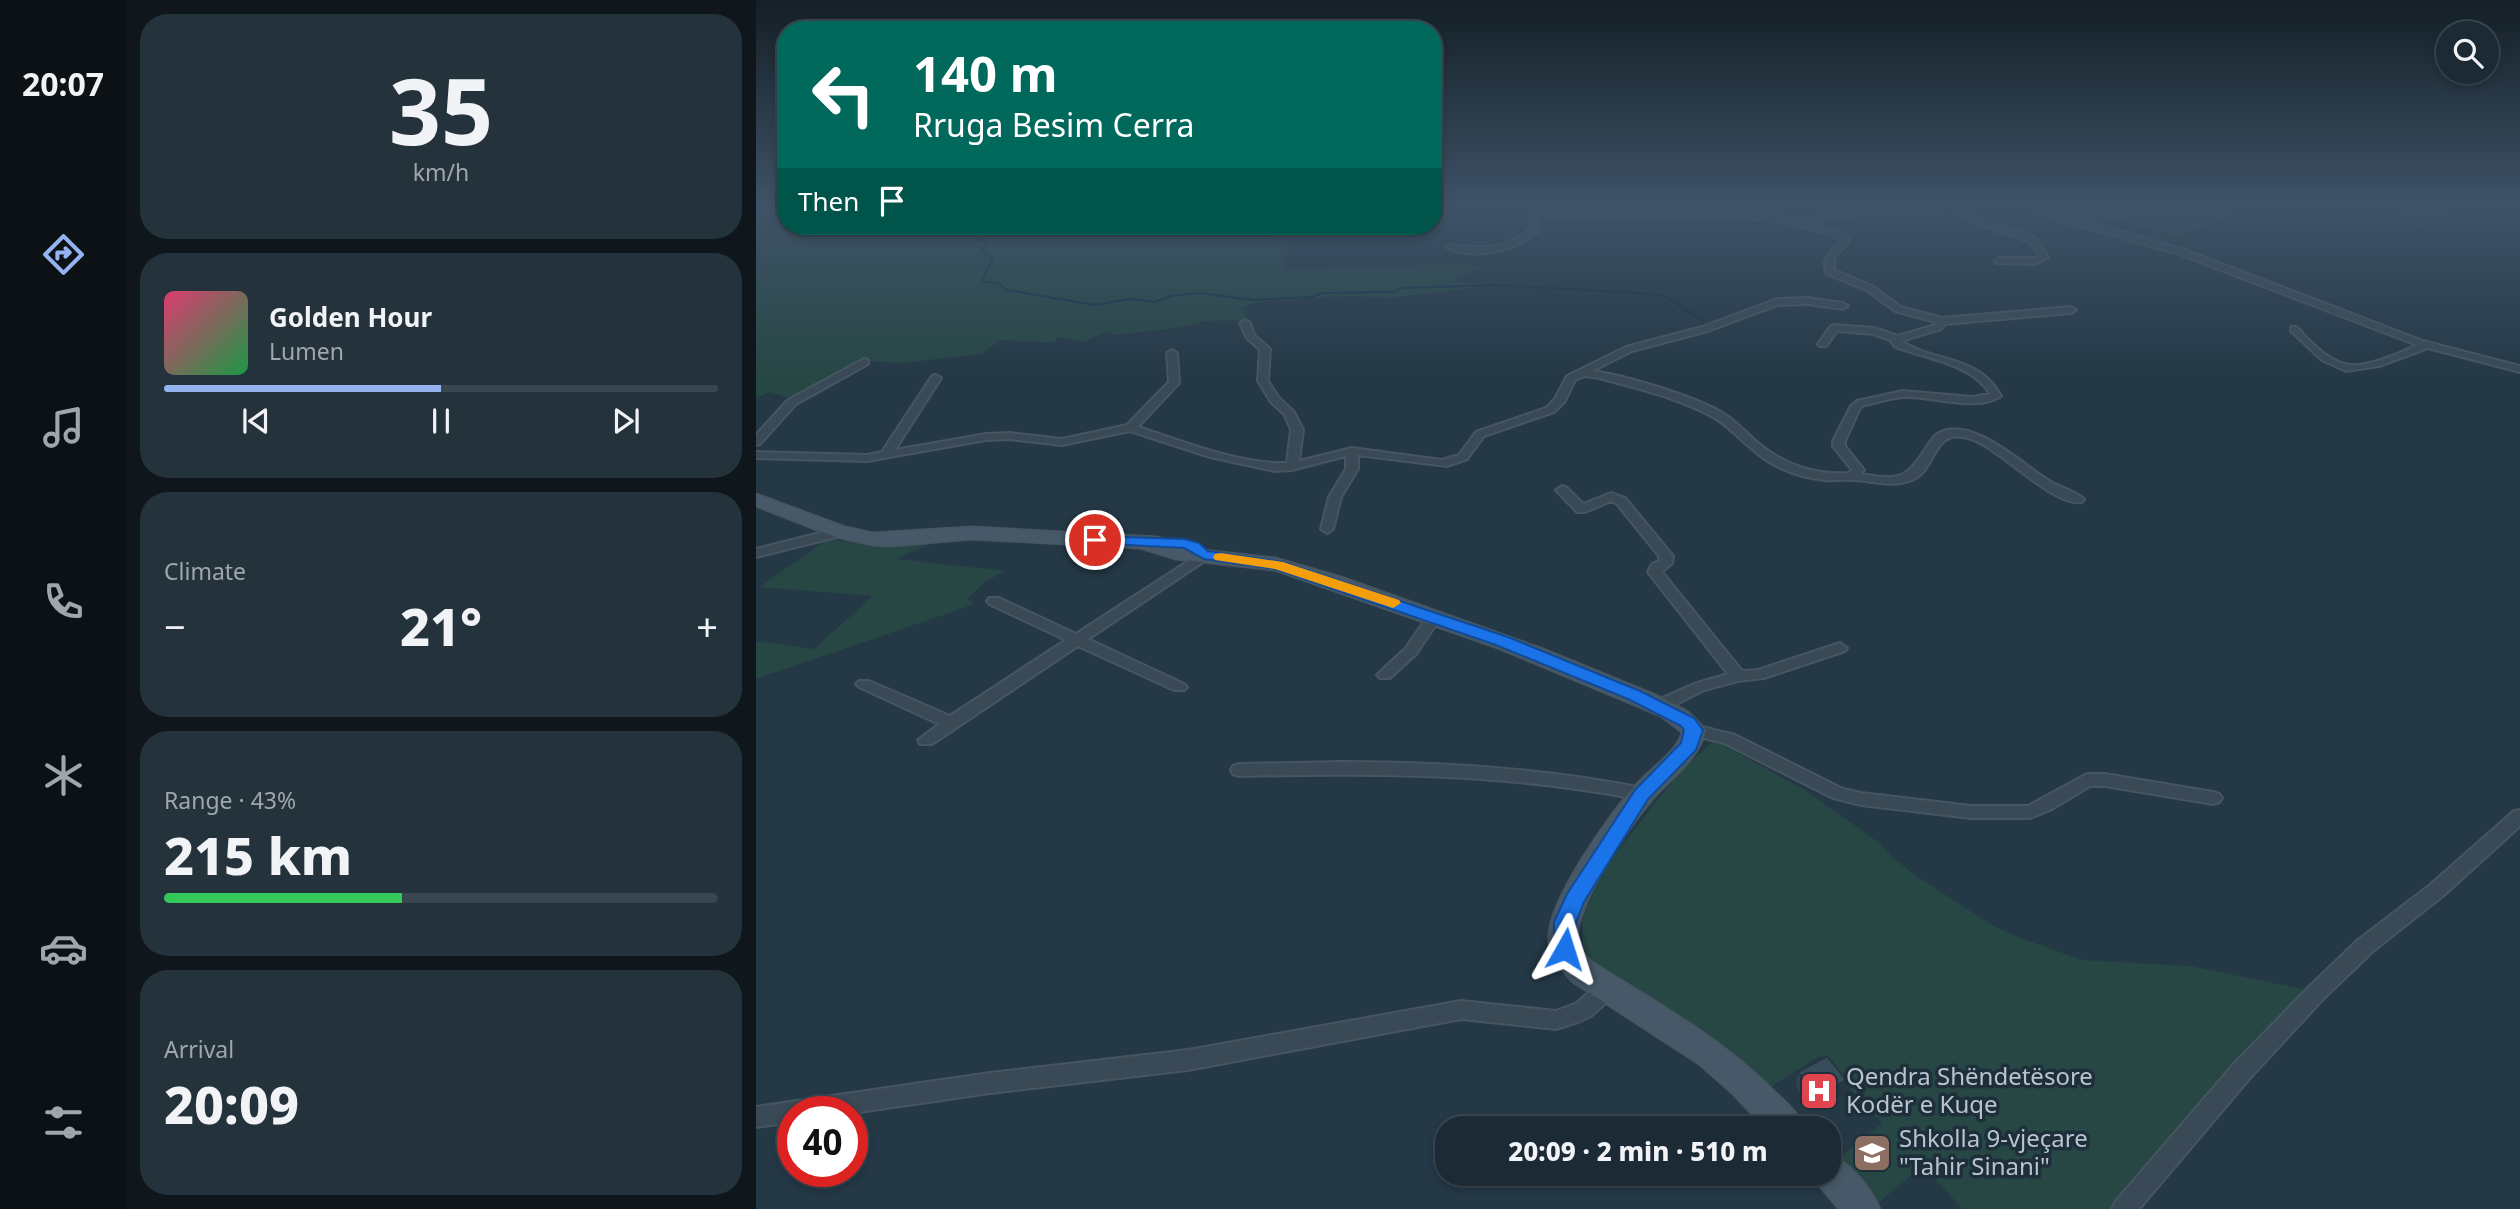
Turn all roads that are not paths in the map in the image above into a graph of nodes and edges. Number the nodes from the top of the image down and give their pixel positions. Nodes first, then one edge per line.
1 (1829, 263) edge
2 (2212, 263) edge
3 (1843, 306) dead end
4 (2070, 310) dead end
5 (1942, 321) junction
6 (1245, 323) dead end
7 (2294, 328) dead end
8 (1898, 339) junction
9 (1823, 344) dead end
10 (2426, 345) junction
11 (1172, 353) dead end
12 (864, 362) dead end
13 (2520, 369) edge
14 (1578, 374) junction
15 (936, 378) dead end
16 (1131, 428) junction
17 (756, 442) edge
18 (1352, 452) junction
19 (756, 454) edge
20 (885, 456) junction
21 (1292, 466) junction
22 (1852, 476) junction
23 (1562, 490) dead end
24 (2078, 499) dead end
25 (756, 500) edge
26 (1327, 529) dead end
27 (840, 532) junction
28 (756, 553) edge
29 (1204, 555) junction
30 (994, 601) dead end
31 (1434, 617) junction
32 (1075, 641) junction
33 (1840, 648) dead end
34 (1384, 675) dead end
35 (1738, 676) junction
36 (864, 684) dead end
37 (1179, 687) dead end
38 (1659, 706) junction
39 (951, 723) junction
40 (1694, 730) junction
41 (926, 740) dead end
42 (1239, 769) dead end
43 (1642, 794) junction
44 (2213, 798) dead end
45 (2520, 816) edge
46 (1607, 988) junction
47 (1777, 1116) edge
48 (756, 1117) edge
49 (1841, 1185) edge
50 (1862, 1209) edge
51 (2124, 1209) edge

1 - 5 street
2 - 10 street
3 - 14 street
4 - 5 street
5 - 8 street
6 - 21 street
7 - 10 street
8 - 9 street
8 - 22 street
10 - 13 street
11 - 16 street
12 - 17 street
14 - 18 street
14 - 22 street
15 - 20 street
16 - 20 street
16 - 21 street
18 - 21 street
18 - 26 street
19 - 20 street
22 - 24 street
23 - 35 street
25 - 27 street
27 - 28 street
27 - 29 street
29 - 31 street
29 - 32 street
30 - 32 street
31 - 34 street
31 - 38 street
32 - 37 street
32 - 39 street
33 - 35 street
35 - 38 street
36 - 39 street
38 - 40 street
39 - 41 street
40 - 43 street
40 - 44 street
42 - 43 street
43 - 46 street
45 - 51 street
46 - 47 street
46 - 48 street
49 - 50 street

